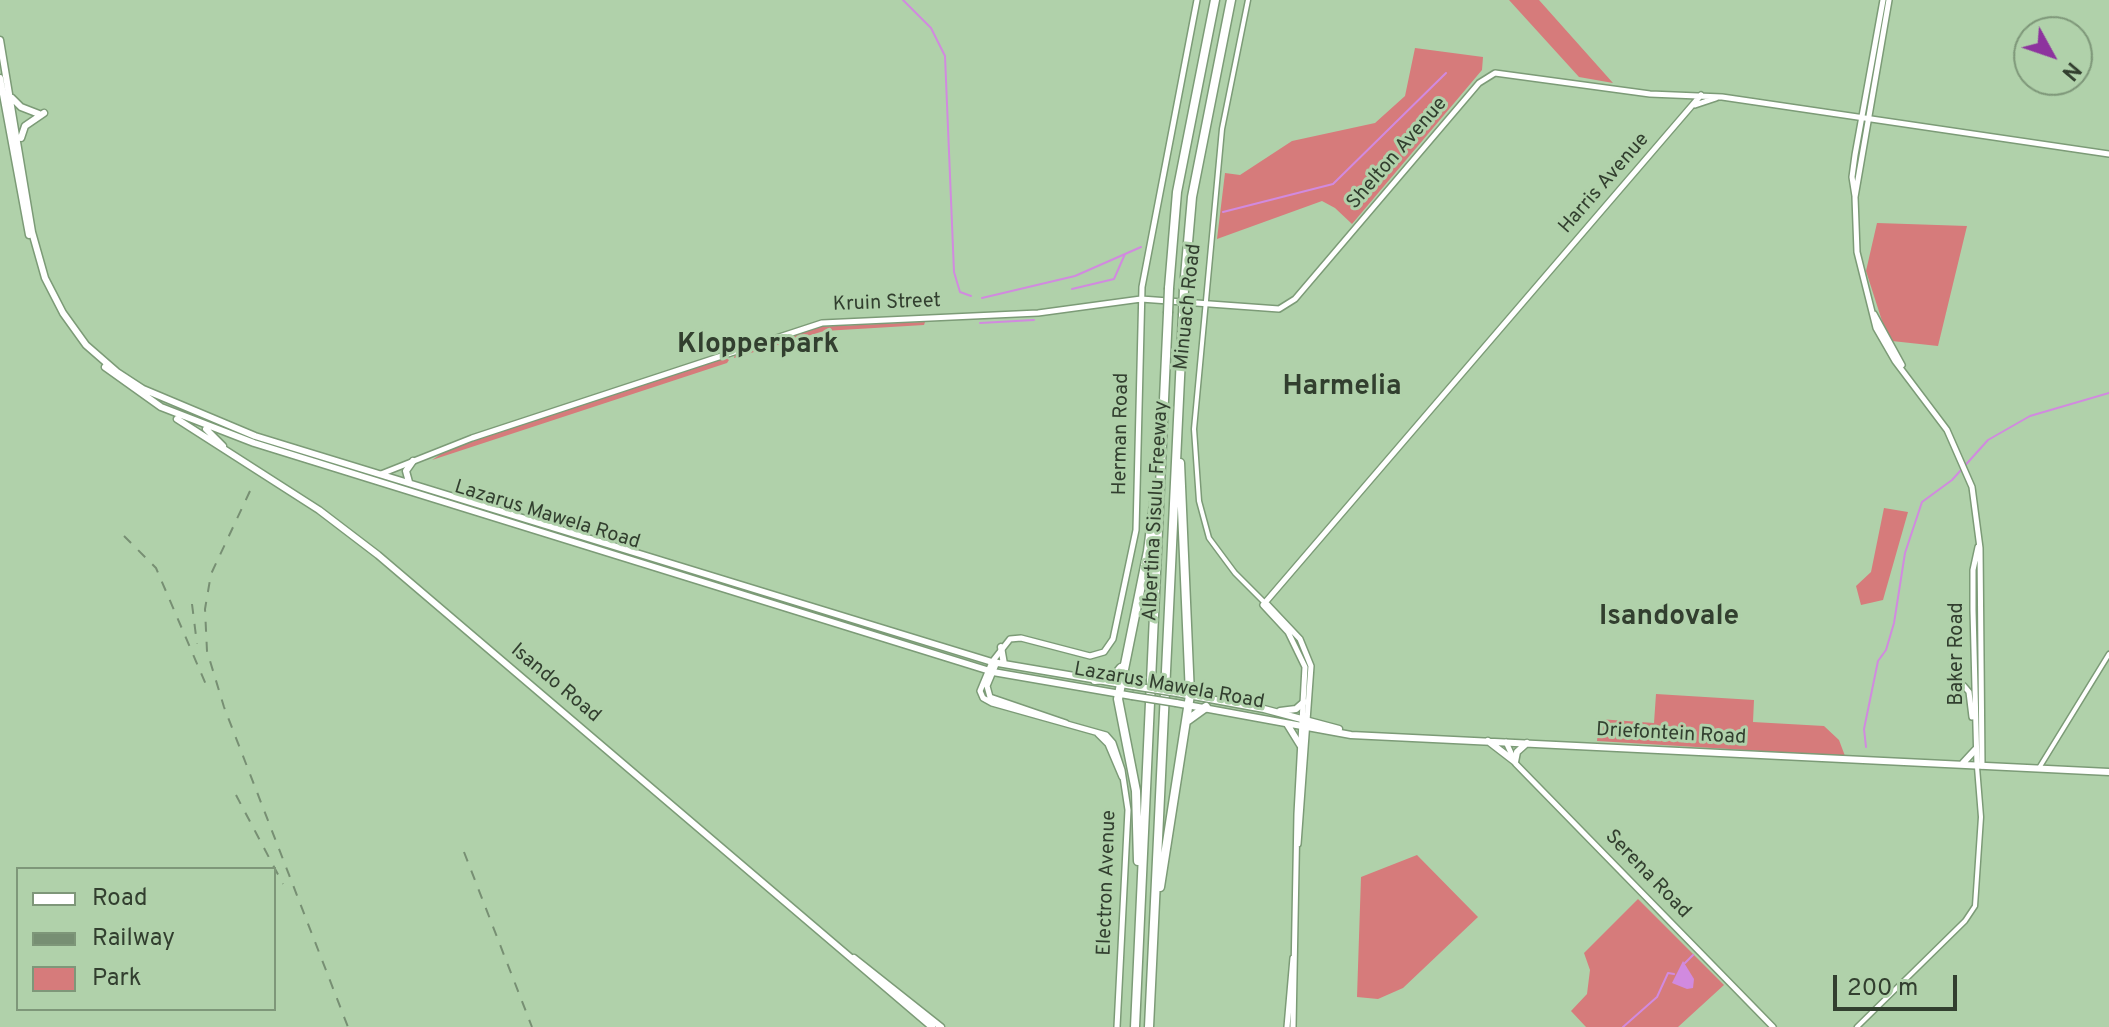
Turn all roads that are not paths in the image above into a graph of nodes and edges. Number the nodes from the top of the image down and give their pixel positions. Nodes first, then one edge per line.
1 (1198, 0) edge
2 (1215, 0) edge
3 (1231, 0) edge
4 (1248, 0) edge
5 (1883, 0) edge
6 (1889, 0) edge
7 (0, 40) edge
8 (0, 78) edge
9 (1677, 95) junction
10 (1702, 95) junction
11 (10, 96) junction
12 (1722, 97) junction
13 (4, 102) junction
14 (1690, 108) junction
15 (0, 111) edge
16 (1865, 118) junction
17 (21, 153) junction
18 (2109, 154) edge
19 (1141, 299) junction
20 (1205, 304) junction
21 (174, 405) junction
22 (161, 407) junction
23 (203, 427) junction
24 (1177, 447) junction
25 (227, 450) junction
26 (413, 461) junction
27 (1161, 463) junction
28 (380, 474) junction
29 (373, 479) junction
30 (409, 483) junction
31 (1980, 542) junction
32 (698, 571) junction
33 (718, 586) junction
34 (1263, 603) junction
35 (1000, 650) junction
36 (2109, 654) edge
37 (1126, 658) junction
38 (998, 663) junction
39 (991, 671) junction
40 (1095, 680) junction
41 (1964, 686) dead end
42 (1119, 689) junction
43 (1190, 700) junction
44 (1304, 702) junction
45 (1206, 707) junction
46 (1277, 712) junction
47 (1187, 721) junction
48 (1974, 721) junction
49 (1305, 723) junction
50 (1287, 724) junction
51 (1070, 726) junction
52 (1488, 741) junction
53 (1506, 742) junction
54 (1527, 743) junction
55 (1300, 745) junction
56 (1975, 750) junction
57 (1515, 762) junction
58 (1960, 764) junction
59 (1979, 766) junction
60 (2039, 769) junction
61 (2109, 772) edge
62 (1298, 844) junction
63 (1141, 898) junction
64 (1154, 921) junction
65 (851, 956) junction
66 (932, 1027) edge
67 (941, 1027) edge
68 (1117, 1027) edge
69 (1135, 1027) edge
70 (1149, 1027) edge
71 (1290, 1027) edge
72 (1773, 1027) edge
73 (1857, 1027) edge

1 - 19 main road, Herman Road
2 - 27 highway, Albertina Sisulu Freeway, bridge
3 - 24 highway, Albertina Sisulu Freeway, bridge
4 - 20 street, Minuach Road
5 - 16 main road, Baker Road
6 - 16 main road, Baker Road
7 - 11 main road
8 - 13 main road, Lazarus Mawela Road
9 - 10 main road, Shelton Avenue
9 - 14 main road
9 - 20 main road, Shelton Avenue
10 - 12 main road
10 - 14 main road, Harris Avenue
11 - 17 main road, Lazarus Mawela Road
11 - 17 main road
12 - 14 main road
12 - 16 main road
13 - 15 main road
13 - 22 main road, Lazarus Mawela Road
14 - 34 main road, Harris Avenue
16 - 18 main road
16 - 31 main road, Baker Road
17 - 21 main road, Lazarus Mawela Road
19 - 20 main road, Shelton Avenue
19 - 26 main road, Kruin Street
19 - 35 main road, Herman Road
20 - 34 street, Minuach Road
21 - 23 main road
21 - 28 main road, Lazarus Mawela Road
22 - 23 main road, Lazarus Mawela Road
22 - 25 main road, Isando Road
23 - 25 main road, Isando Road
23 - 29 main road, Lazarus Mawela Road
24 - 43 highway
24 - 64 highway, Albertina Sisulu Freeway
25 - 65 main road, Isando Road
26 - 28 main road, Kruin Street
26 - 30 main road
27 - 37 highway
27 - 63 highway, Albertina Sisulu Freeway
28 - 29 main road, Kruin Street
28 - 30 main road, Lazarus Mawela Road
29 - 33 main road, Lazarus Mawela Road
30 - 32 main road, Lazarus Mawela Road
31 - 48 main road, Baker Road
31 - 59 main road, Baker Road
32 - 33 main road
32 - 38 main road, Lazarus Mawela Road
33 - 39 main road, Lazarus Mawela Road
34 - 44 main road
34 - 49 main road
35 - 38 main road
35 - 38 main road
36 - 60 street
37 - 40 highway
37 - 42 highway
38 - 39 main road
38 - 40 main road, Lazarus Mawela Road
39 - 42 main road, Lazarus Mawela Road
39 - 51 main road, Electron Avenue
39 - 51 main road, Electron Avenue
40 - 42 main road, Lazarus Mawela Road
41 - 48 main road
42 - 43 main road, Lazarus Mawela Road, bridge
42 - 43 main road, Lazarus Mawela Road, bridge
42 - 63 highway
43 - 45 main road, Lazarus Mawela Road
43 - 46 main road, Lazarus Mawela Road
43 - 47 highway
44 - 46 main road
44 - 49 main road
45 - 47 highway
45 - 50 main road, Lazarus Mawela Road
46 - 49 main road, Lazarus Mawela Road
47 - 64 highway
48 - 56 main road, Baker Road
49 - 50 main road, Lazarus Mawela Road
49 - 52 main road, Driefontein Road
49 - 55 main road
49 - 62 main road
50 - 55 main road
51 - 68 main road, Electron Avenue
52 - 53 main road, Driefontein Road
52 - 57 main road
53 - 54 main road, Driefontein Road
53 - 57 main road, Serena Road
54 - 57 main road
54 - 58 main road, Driefontein Road
55 - 62 main road
56 - 58 main road
56 - 59 main road, Baker Road
57 - 72 main road, Serena Road
58 - 59 main road, Driefontein Road
59 - 60 main road, Driefontein Road
59 - 73 street
60 - 61 main road, Driefontein Road
62 - 71 main road
63 - 69 highway, Albertina Sisulu Freeway
64 - 70 highway, Albertina Sisulu Freeway
65 - 66 main road, Isando Road
65 - 67 main road, Isando Road

